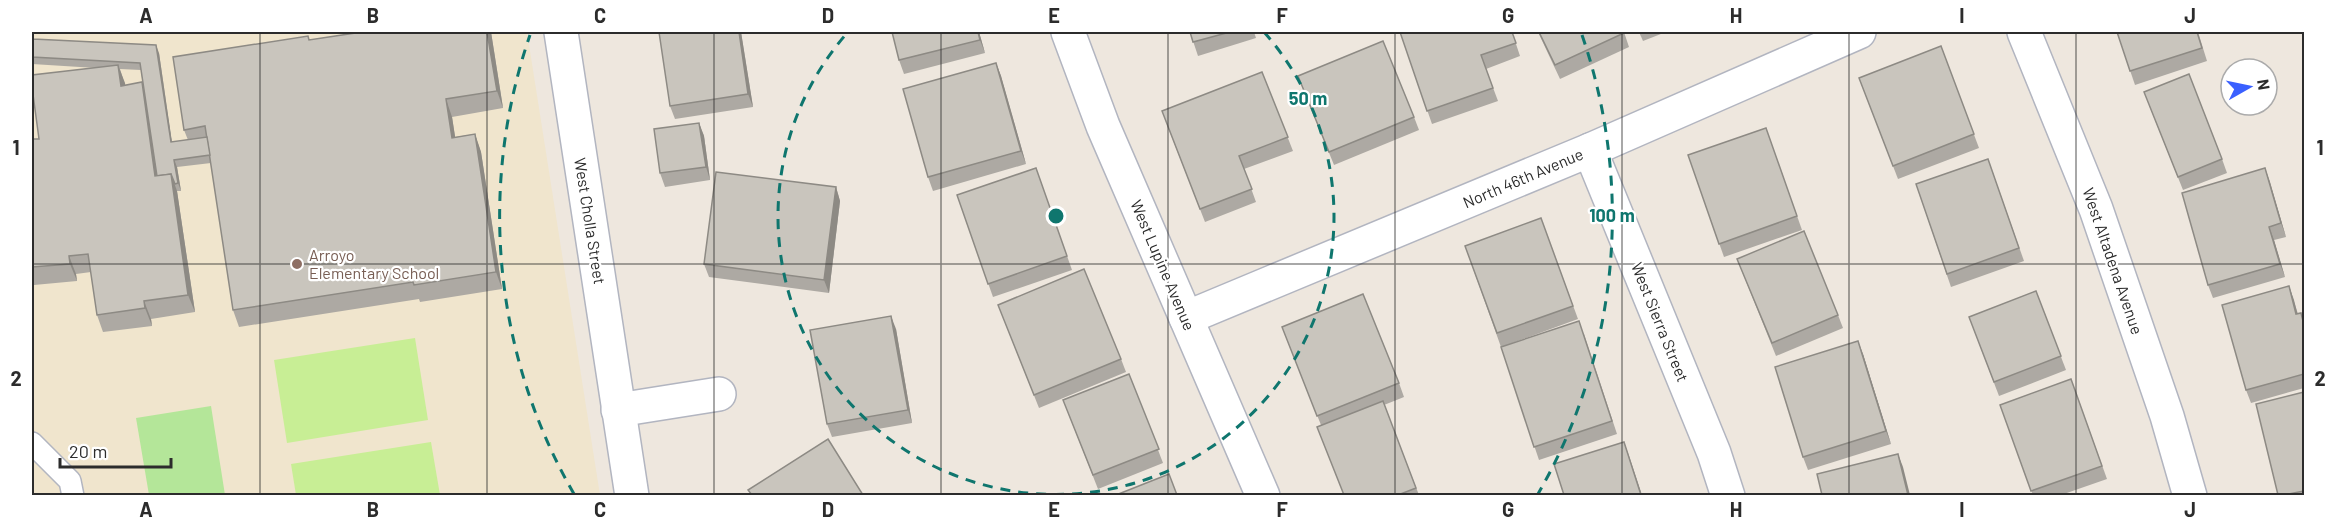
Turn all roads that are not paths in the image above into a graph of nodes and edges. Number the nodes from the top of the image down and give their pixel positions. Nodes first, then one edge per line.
1 (561, 32) edge
2 (1068, 32) edge
3 (1858, 32) edge
4 (2024, 32) edge
5 (1590, 150) junction
6 (1186, 318) junction
7 (719, 394) dead end
8 (618, 410) junction
9 (32, 443) edge
10 (73, 495) edge
11 (632, 495) edge
12 (1263, 495) edge
13 (1728, 495) edge
14 (2190, 495) edge

1 - 8 street, West Cholla Street
2 - 6 street, West Lupine Avenue
3 - 5 street, North 46th Avenue
4 - 14 street, West Altadena Avenue
5 - 6 street, North 46th Avenue
5 - 13 street, West Sierra Street
6 - 12 street, West Lupine Avenue
7 - 8 street
8 - 11 street, West Cholla Street
9 - 10 lane

